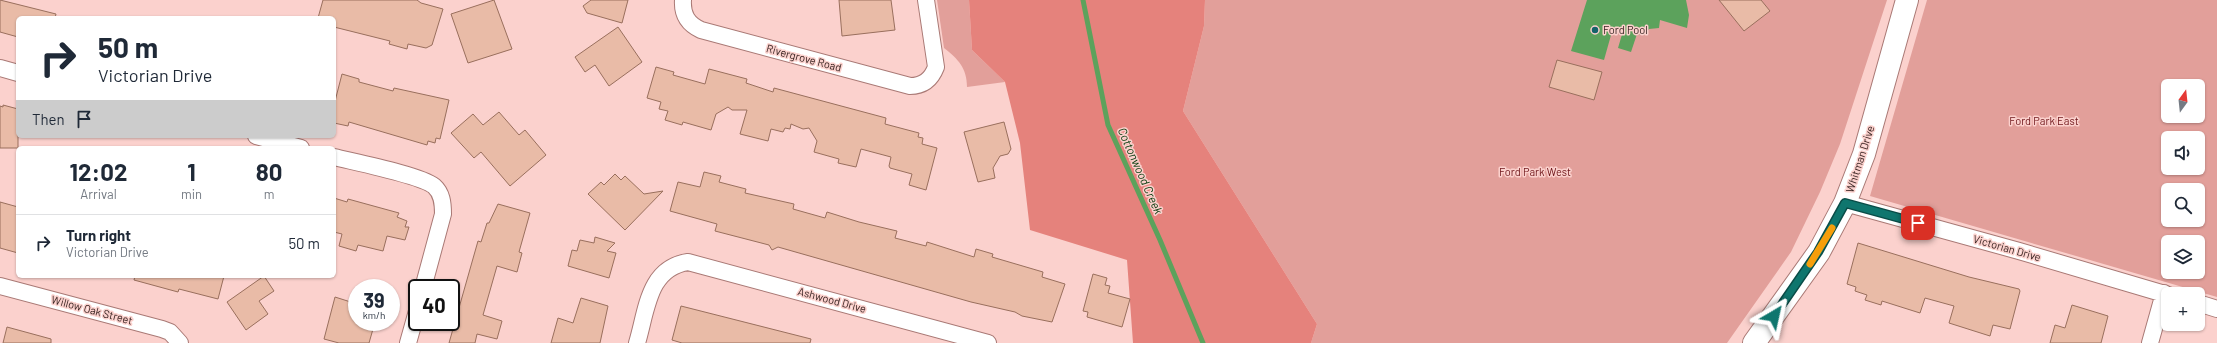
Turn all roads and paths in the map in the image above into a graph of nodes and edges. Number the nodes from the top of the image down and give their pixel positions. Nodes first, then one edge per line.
1 (926, 0) edge
2 (1907, 0) edge
3 (684, 8) edge
4 (0, 68) edge
5 (16, 72) edge
6 (264, 138) edge
7 (294, 146) edge
8 (336, 158) edge
9 (1845, 203) junction
10 (425, 279) edge
11 (0, 286) edge
12 (2161, 293) edge
13 (2205, 305) edge
14 (2161, 309) edge
15 (2217, 309) edge
16 (411, 331) edge
17 (180, 343) edge
18 (408, 343) edge
19 (637, 343) edge
20 (988, 343) edge
21 (1754, 343) edge
22 (2150, 343) edge

1 - 3 street, Rivergrove Road
2 - 9 street, Whitman Drive
4 - 5 street
6 - 7 street
8 - 10 street
9 - 12 street, Victorian Drive
9 - 21 street, Whitman Drive
11 - 17 street, Willow Oak Street
13 - 15 street
14 - 22 street
16 - 18 street
19 - 20 street, Ashwood Drive

